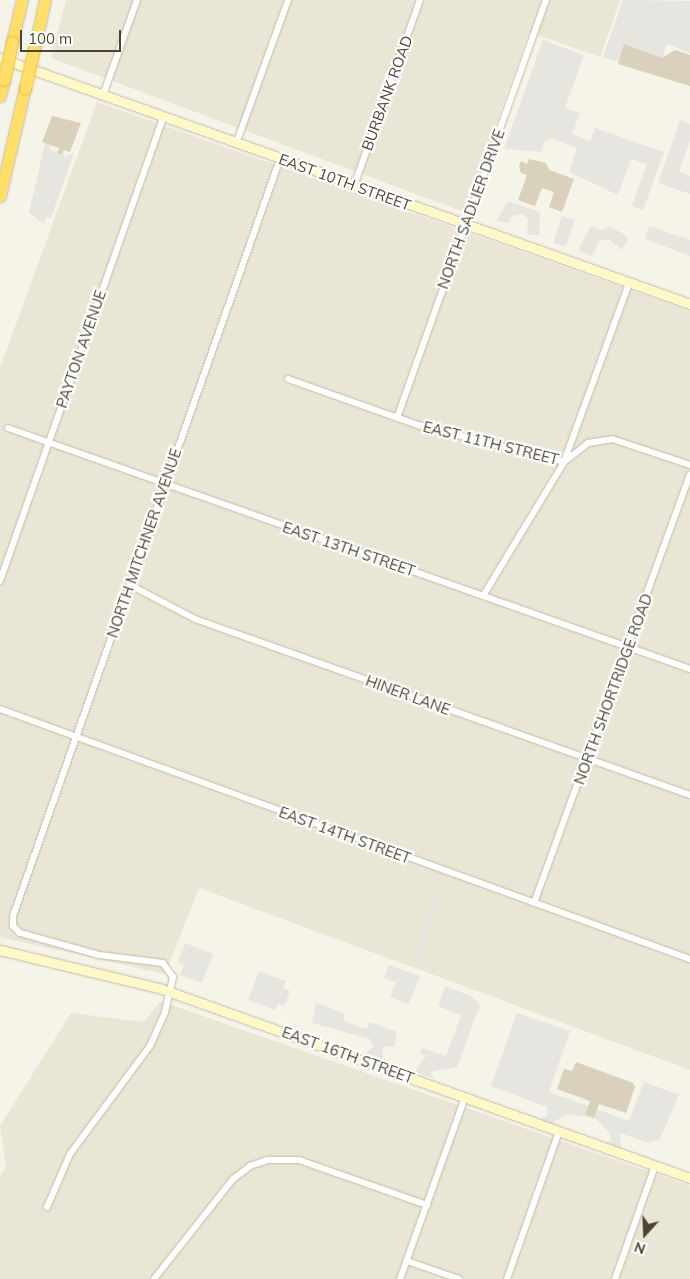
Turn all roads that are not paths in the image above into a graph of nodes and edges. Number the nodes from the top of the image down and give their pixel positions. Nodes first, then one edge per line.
1 (22, 0) edge
2 (45, 0) edge
3 (137, 0) edge
4 (288, 0) edge
5 (420, 0) edge
6 (546, 0) edge
7 (0, 58) edge
8 (103, 95) junction
9 (0, 96) edge
10 (163, 117) junction
11 (236, 144) junction
12 (280, 159) junction
13 (354, 186) junction
14 (0, 196) edge
15 (465, 225) junction
16 (629, 283) junction
17 (690, 304) edge
18 (288, 379) dead end
19 (397, 418) junction
20 (8, 428) dead end
21 (48, 442) junction
22 (564, 462) junction
23 (690, 465) edge
24 (690, 474) edge
25 (165, 484) junction
26 (0, 581) edge
27 (130, 584) junction
28 (483, 596) junction
29 (628, 647) junction
30 (690, 668) edge
31 (0, 709) edge
32 (76, 737) junction
33 (588, 759) junction
34 (690, 795) edge
35 (534, 903) junction
36 (0, 950) edge
37 (690, 959) edge
38 (171, 992) junction
39 (465, 1097) junction
40 (559, 1131) junction
41 (655, 1166) junction
42 (690, 1178) edge
43 (427, 1205) junction
44 (47, 1206) dead end
45 (407, 1261) junction
46 (154, 1279) edge
47 (400, 1279) edge
48 (459, 1279) edge
49 (507, 1279) edge
50 (615, 1279) edge

1 - 9 highway, bridge
2 - 14 highway, bridge
3 - 8 street
4 - 11 street
5 - 13 street, BURBANK ROAD
6 - 15 street, NORTH SADLIER DRIVE
7 - 8 main road, EAST 10TH STREET
8 - 10 main road, EAST 10TH STREET
10 - 11 main road, EAST 10TH STREET
10 - 21 street, PAYTON AVENUE
11 - 12 main road, EAST 10TH STREET
12 - 13 main road, EAST 10TH STREET
12 - 25 street, NORTH MITCHNER AVENUE
13 - 15 main road, EAST 10TH STREET
15 - 16 main road, EAST 10TH STREET
15 - 19 street, NORTH SADLIER DRIVE
16 - 17 main road, EAST 10TH STREET
16 - 22 street
18 - 19 street, EAST 11TH STREET
19 - 22 street, EAST 11TH STREET
20 - 21 street, EAST 13TH STREET
21 - 25 street, EAST 13TH STREET
21 - 26 street, PAYTON AVENUE
22 - 23 street, EAST 11TH STREET
22 - 28 street
24 - 29 street, NORTH SHORTRIDGE ROAD
25 - 27 street, NORTH MITCHNER AVENUE
25 - 28 street, EAST 13TH STREET
27 - 32 street, NORTH MITCHNER AVENUE
27 - 33 street, HINER LANE
28 - 29 street, EAST 13TH STREET
29 - 30 street, EAST 13TH STREET
29 - 33 street, NORTH SHORTRIDGE ROAD
31 - 32 street, EAST 14TH STREET
32 - 35 street, EAST 14TH STREET
32 - 38 street, NORTH MITCHNER AVENUE
33 - 34 street, HINER LANE
33 - 35 street, NORTH SHORTRIDGE ROAD
35 - 37 street, EAST 14TH STREET
36 - 38 main road, EAST 16TH STREET
38 - 39 main road, EAST 16TH STREET
38 - 44 street
39 - 40 main road, EAST 16TH STREET
39 - 43 street
40 - 41 main road, EAST 16TH STREET
40 - 49 street
41 - 42 main road, EAST 16TH STREET
41 - 50 street
43 - 45 street
43 - 46 street
45 - 47 street
45 - 48 street

